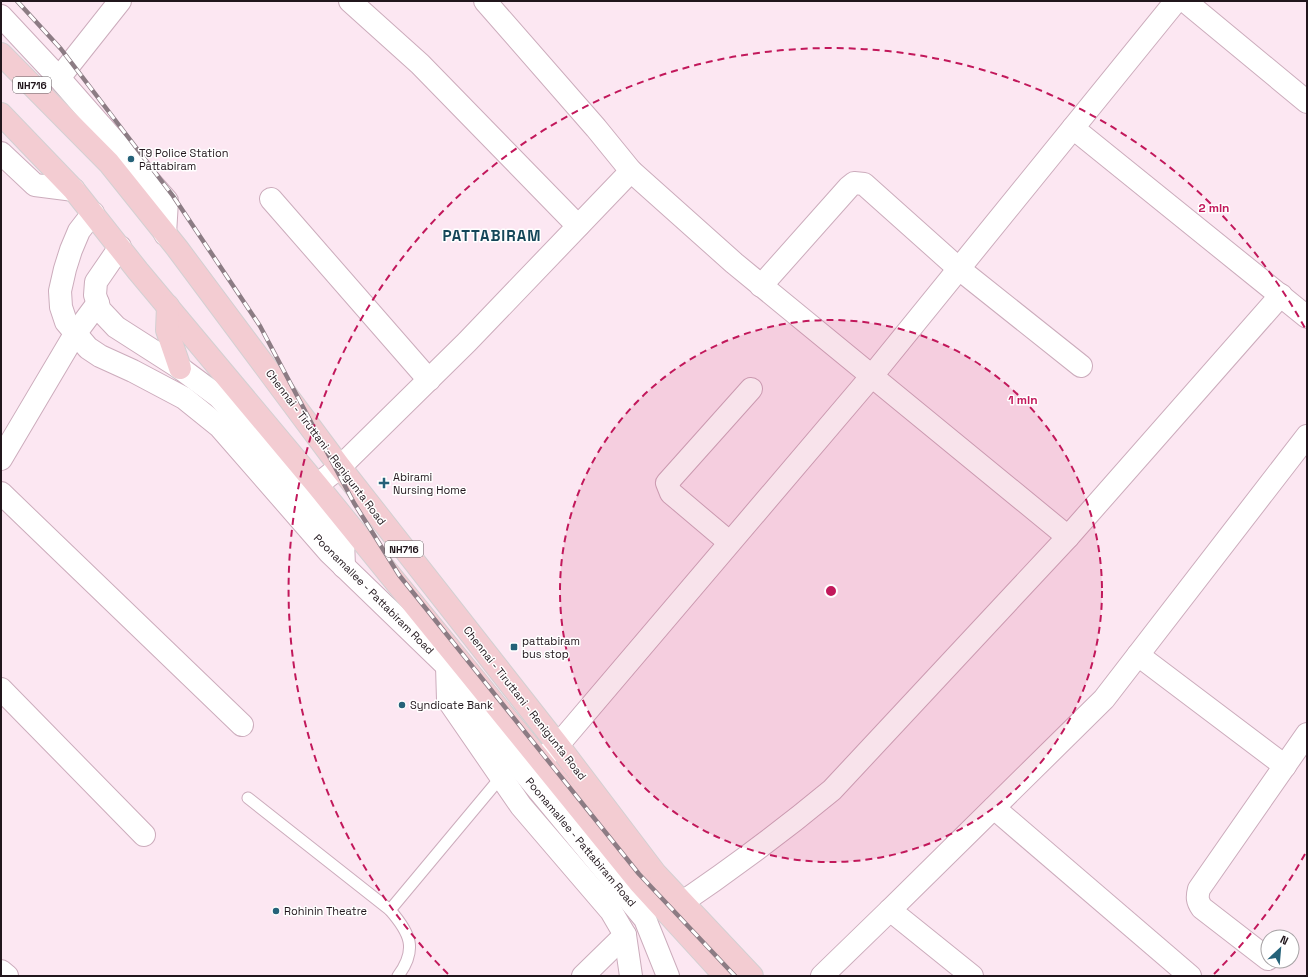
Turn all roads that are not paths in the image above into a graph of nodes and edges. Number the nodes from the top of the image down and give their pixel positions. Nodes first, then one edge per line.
1 (120, 1) edge
2 (350, 1) edge
3 (485, 1) edge
4 (1176, 1) edge
5 (1185, 1) edge
6 (1, 16) edge
7 (1, 54) edge
8 (59, 78) junction
9 (1307, 102) edge
10 (1, 114) edge
11 (1073, 128) junction
12 (1, 153) edge
13 (631, 171) junction
14 (74, 190) junction
15 (271, 198) dead end
16 (93, 213) junction
17 (578, 226) junction
18 (165, 234) junction
19 (120, 247) junction
20 (958, 268) junction
21 (761, 286) junction
22 (1281, 295) junction
23 (98, 303) junction
24 (168, 306) junction
25 (1307, 317) edge
26 (75, 334) junction
27 (1081, 366) dead end
28 (180, 368) junction
29 (871, 377) junction
30 (429, 380) junction
31 (751, 390) dead end
32 (1307, 436) edge
33 (1, 459) edge
34 (340, 467) junction
35 (317, 485) junction
36 (1, 493) edge
37 (1068, 538) junction
38 (729, 542) junction
39 (344, 567) junction
40 (1138, 655) junction
41 (1, 689) edge
42 (242, 725) dead end
43 (1307, 734) edge
44 (558, 745) junction
45 (541, 760) junction
46 (1285, 766) junction
47 (509, 771) junction
48 (248, 798) dead end
49 (994, 808) junction
50 (144, 835) dead end
51 (675, 907) junction
52 (390, 910) junction
53 (890, 910) junction
54 (625, 935) junction
55 (1260, 952) edge
56 (1, 971) edge
57 (6, 976) edge
58 (398, 976) edge
59 (583, 976) edge
60 (631, 976) edge
61 (668, 976) edge
62 (725, 976) edge
63 (752, 976) edge
64 (822, 976) edge
65 (972, 976) edge
66 (1190, 976) edge

1 - 8 street
2 - 17 street
3 - 13 street
4 - 11 street
5 - 9 street
6 - 8 street, NH716
7 - 18 highway, Chennai - Tiruttani - Renigunta Road / NH716
8 - 18 street, NH716
10 - 14 highway, Chennai - Tiruttani - Renigunta Road
11 - 20 street
11 - 22 street
12 - 14 street
13 - 17 street
13 - 21 street
14 - 16 highway, Chennai - Tiruttani - Renigunta Road / NH716
15 - 30 street
16 - 19 highway, Chennai - Tiruttani - Renigunta Road / NH716
16 - 26 street, Poonamallee - Pattabiram Road
17 - 30 street
18 - 34 highway, Chennai - Tiruttani - Renigunta Road / NH716
19 - 23 street
19 - 24 highway, Chennai - Tiruttani - Renigunta Road / NH716
20 - 21 street
20 - 27 street
20 - 29 street
21 - 29 street
22 - 25 street
22 - 37 street
23 - 26 street
23 - 28 street
24 - 28 highway
24 - 35 highway, Chennai - Tiruttani - Renigunta Road / NH716
26 - 33 street
26 - 39 street, Poonamallee - Pattabiram Road
28 - 39 street
29 - 37 street
29 - 38 street
30 - 34 street
31 - 38 street
32 - 40 street
34 - 35 street
34 - 44 highway, Chennai - Tiruttani - Renigunta Road / NH716
35 - 45 highway, Chennai - Tiruttani - Renigunta Road / NH716
36 - 42 street
37 - 51 street
38 - 44 street
39 - 47 street, Poonamallee - Pattabiram Road
40 - 46 street
40 - 49 street
41 - 50 street
43 - 46 street
44 - 45 street
44 - 51 highway, Chennai - Tiruttani - Renigunta Road / NH716
45 - 51 highway, Chennai - Tiruttani - Renigunta Road / NH716
46 - 55 street
47 - 52 lane
47 - 54 street
47 - 61 street, Poonamallee - Pattabiram Road
48 - 52 lane
49 - 53 street
49 - 66 street
51 - 62 highway, Chennai - Tiruttani - Renigunta Road / NH716
51 - 63 highway, Chennai - Tiruttani - Renigunta Road / NH716
52 - 58 lane
53 - 64 street
53 - 65 street
54 - 59 street
54 - 60 street
56 - 57 street

